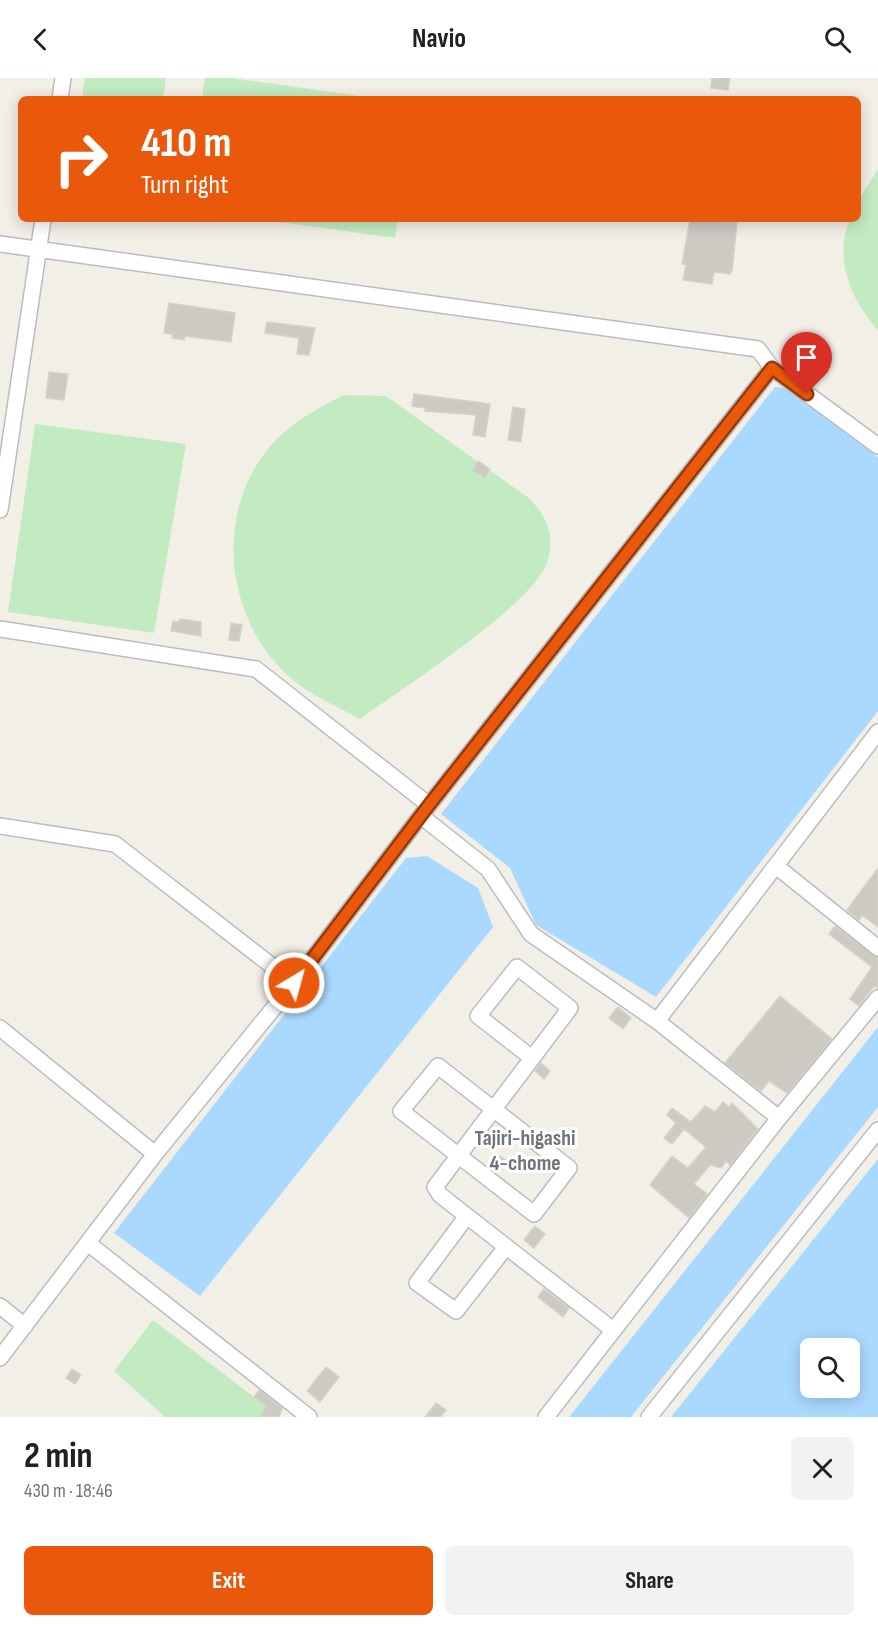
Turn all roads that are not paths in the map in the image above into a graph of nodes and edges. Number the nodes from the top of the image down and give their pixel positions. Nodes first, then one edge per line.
1 (63, 78) edge
2 (60, 96) edge
3 (42, 222) edge
4 (0, 244) edge
5 (38, 249) junction
6 (772, 368) junction
7 (5, 441) edge
8 (878, 446) edge
9 (0, 510) edge
10 (0, 629) edge
11 (878, 732) edge
12 (425, 811) junction
13 (0, 826) edge
14 (776, 866) junction
15 (878, 948) edge
16 (294, 983) junction
17 (878, 998) edge
18 (657, 1021) junction
19 (0, 1028) edge
20 (532, 1058) junction
21 (494, 1109) junction
22 (779, 1118) junction
23 (878, 1130) edge
24 (155, 1154) junction
25 (458, 1156) junction
26 (467, 1216) junction
27 (89, 1244) junction
28 (506, 1247) junction
29 (0, 1306) edge
30 (25, 1326) junction
31 (614, 1330) junction
32 (0, 1358) edge
33 (309, 1417) edge
34 (546, 1417) edge
35 (649, 1417) edge

1 - 2 street
3 - 5 street
4 - 5 street
5 - 6 street
5 - 7 street
6 - 8 street
6 - 12 street
7 - 9 street
10 - 12 street
11 - 14 street
12 - 16 street
12 - 18 street
13 - 16 street
14 - 15 street
14 - 18 street
16 - 24 street
17 - 22 street
18 - 22 street
19 - 24 street
20 - 20 street
20 - 21 street
21 - 25 street
21 - 25 street
21 - 25 street
22 - 31 street
23 - 35 street
24 - 27 street
25 - 26 street
26 - 28 street
26 - 28 street
27 - 30 street
27 - 33 street
28 - 31 street
29 - 30 street
30 - 32 street
31 - 34 street

